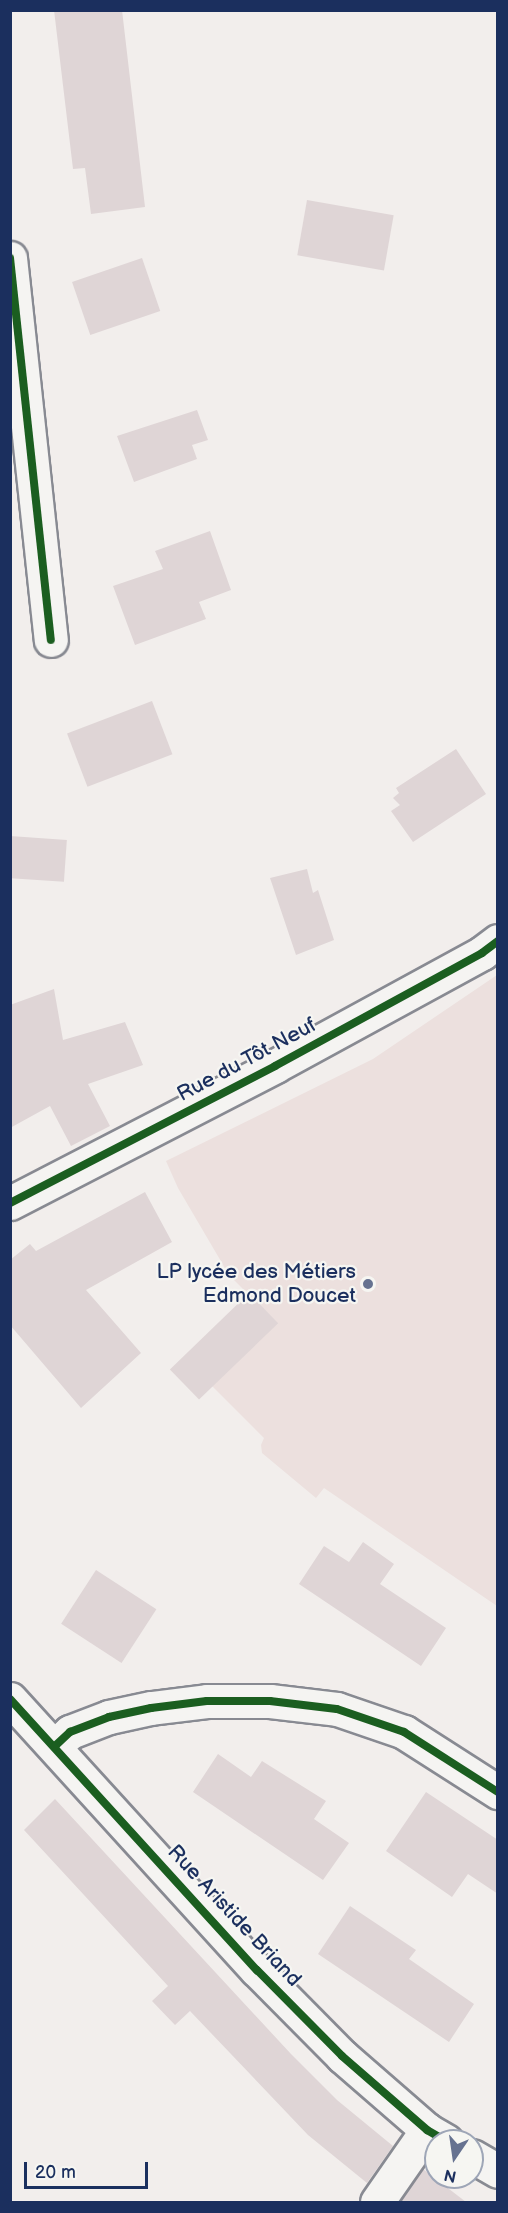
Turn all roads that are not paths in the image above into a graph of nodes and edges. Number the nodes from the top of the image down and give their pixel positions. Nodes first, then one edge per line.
1 (10, 258) edge
2 (18, 397) edge
3 (51, 640) dead end
4 (498, 941) edge
5 (10, 1203) edge
6 (10, 1699) edge
7 (55, 1746) junction
8 (498, 1792) edge
9 (430, 2129) edge
10 (424, 2150) edge
11 (484, 2163) edge
12 (498, 2171) edge
13 (377, 2202) edge

1 - 2 street
2 - 3 street
4 - 5 street, Rue du Tôt Neuf
6 - 7 street, Rue Aristide Briand
7 - 8 street
7 - 9 street, Rue Aristide Briand
10 - 13 street
11 - 12 street

